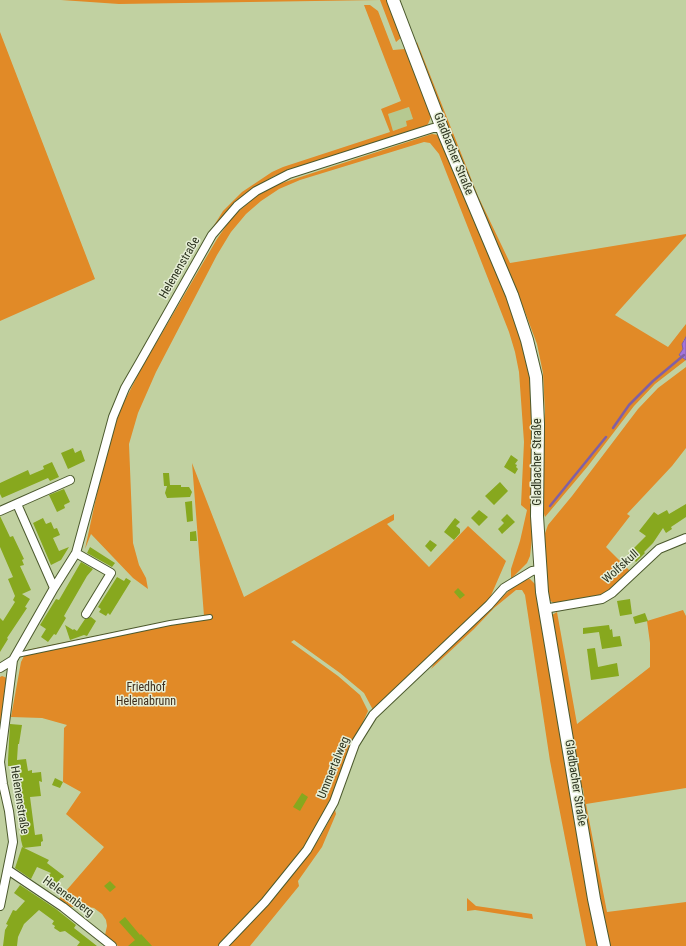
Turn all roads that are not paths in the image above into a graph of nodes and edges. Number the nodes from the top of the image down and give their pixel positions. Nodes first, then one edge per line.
1 (393, 0) edge
2 (442, 128) junction
3 (70, 480) dead end
4 (17, 504) junction
5 (0, 511) edge
6 (686, 538) edge
7 (76, 553) junction
8 (540, 570) junction
9 (54, 588) junction
10 (544, 609) junction
11 (86, 614) dead end
12 (210, 617) dead end
13 (15, 657) junction
14 (0, 668) edge
15 (2, 782) edge
16 (8, 870) junction
17 (0, 906) edge
18 (112, 946) edge
19 (223, 946) edge
20 (604, 946) edge

1 - 2 main road, Gladbacher Straße
2 - 7 street, Helenenstraße
2 - 8 main road, Gladbacher Straße
3 - 4 street
4 - 5 street
4 - 9 street
6 - 10 street, Wolfskull
7 - 9 street, Helenenstraße
7 - 11 street
8 - 10 main road, Gladbacher Straße
8 - 19 street, Ummertalweg
9 - 13 street, Helenenstraße
10 - 20 main road, Gladbacher Straße
12 - 13 lane
13 - 14 street
13 - 15 street, Helenenstraße
15 - 16 street, Helenenstraße
16 - 17 street, Helenenstraße
16 - 18 street, Helenenberg

